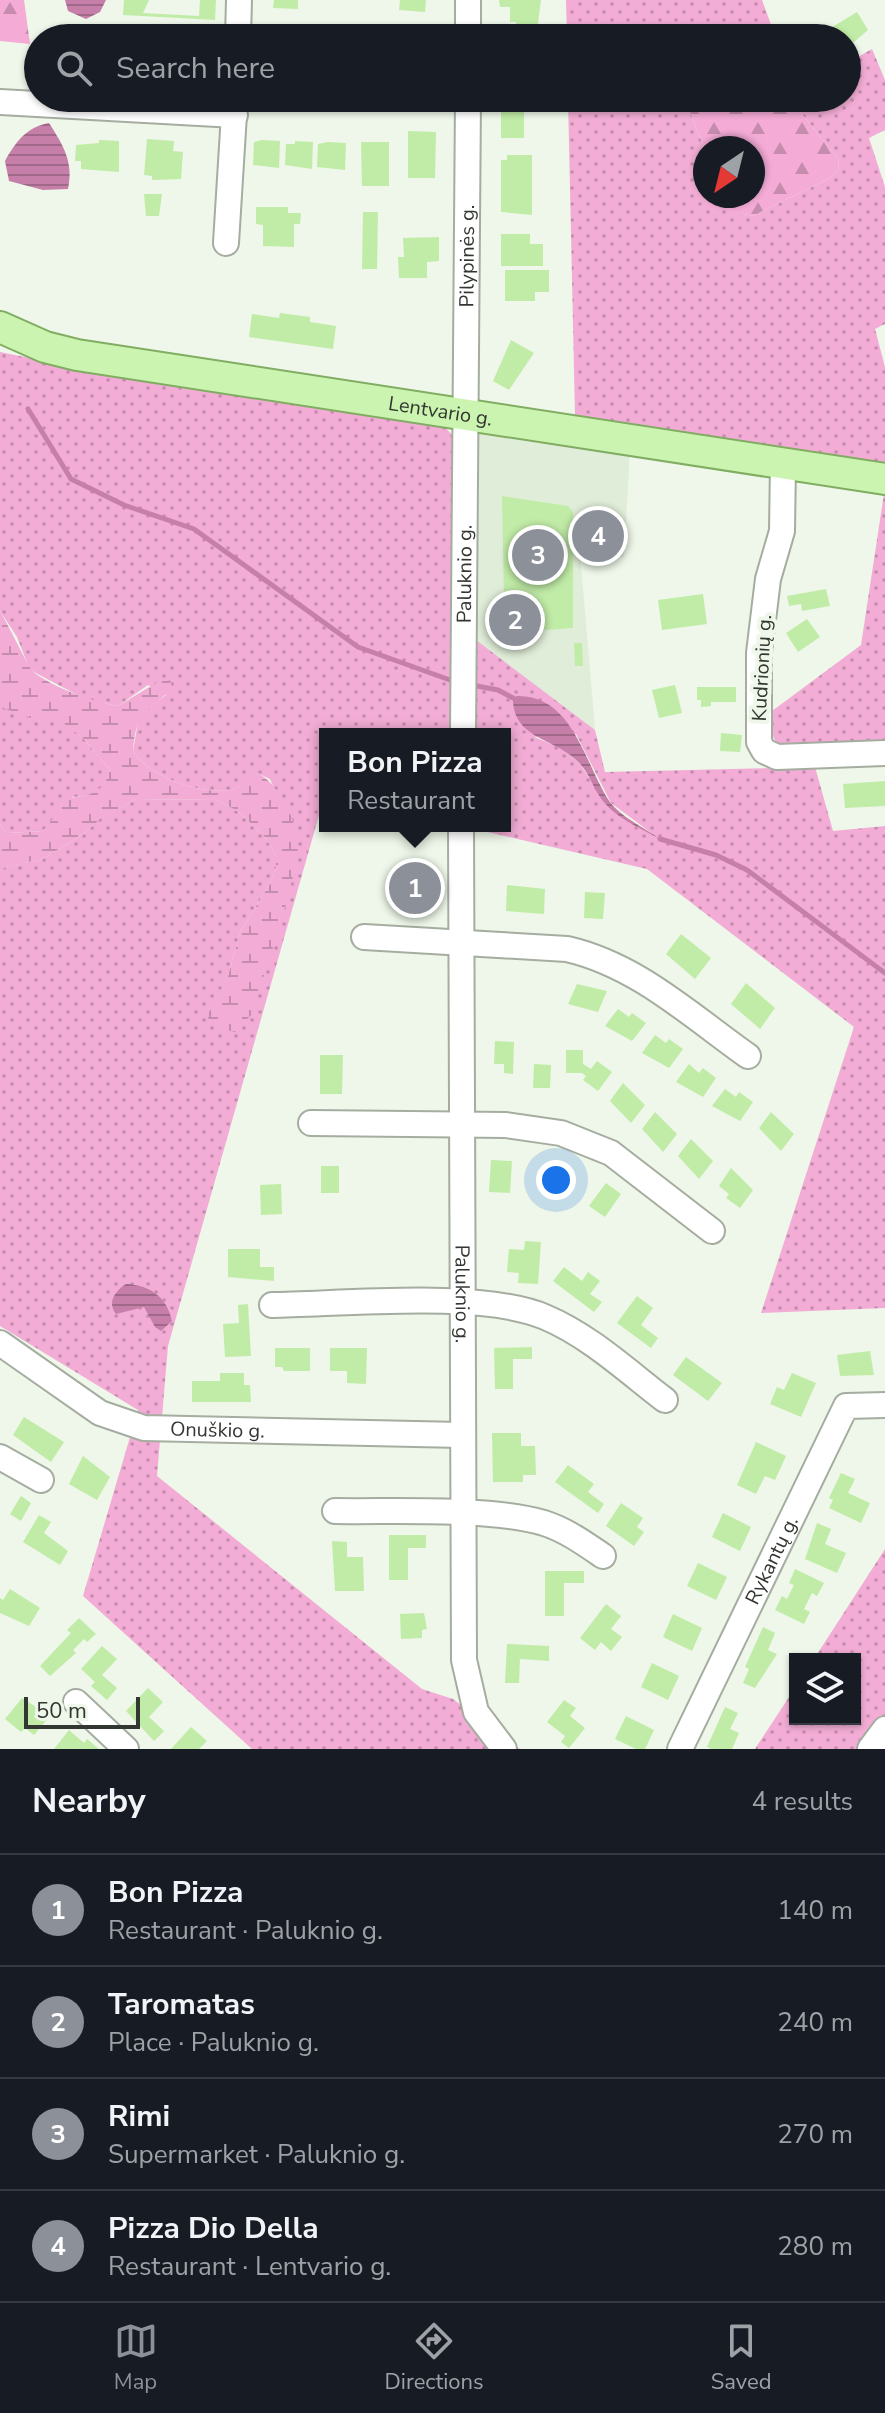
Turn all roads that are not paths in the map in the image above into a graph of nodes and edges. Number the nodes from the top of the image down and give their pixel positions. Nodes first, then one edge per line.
1 (239, 0) edge
2 (468, 0) edge
3 (238, 24) edge
4 (468, 24) edge
5 (0, 102) edge
6 (24, 103) edge
7 (235, 112) edge
8 (468, 112) edge
9 (226, 243) dead end
10 (0, 327) edge
11 (465, 415) junction
12 (783, 463) junction
13 (885, 479) edge
14 (463, 728) edge
15 (885, 753) edge
16 (461, 832) edge
17 (364, 937) dead end
18 (461, 941) junction
19 (748, 1056) dead end
20 (311, 1123) dead end
21 (461, 1126) junction
22 (712, 1231) dead end
23 (461, 1302) junction
24 (272, 1305) dead end
25 (0, 1343) edge
26 (665, 1400) dead end
27 (885, 1405) edge
28 (461, 1435) junction
29 (0, 1457) edge
30 (41, 1480) dead end
31 (335, 1511) dead end
32 (461, 1513) junction
33 (603, 1556) dead end
34 (76, 1702) dead end
35 (885, 1729) edge
36 (126, 1749) edge
37 (504, 1749) edge
38 (680, 1749) edge
39 (870, 1749) edge

1 - 3 street
2 - 4 street
5 - 6 street
7 - 9 street
8 - 11 street, Pilypinės g.
10 - 11 main road, Lentvario g.
11 - 12 main road, Lentvario g.
11 - 14 street, Paluknio g.
12 - 13 main road, Lentvario g.
12 - 15 street, Kudrionių g.
16 - 18 street, Paluknio g.
17 - 18 street
18 - 19 street
18 - 21 street, Paluknio g.
20 - 21 street
21 - 22 street
21 - 23 street, Paluknio g.
23 - 24 street
23 - 26 street
23 - 28 street, Paluknio g.
25 - 28 street, Onuškio g.
27 - 38 street, Rykantų g.
28 - 32 street, Paluknio g.
29 - 30 street
31 - 32 street
32 - 33 street
32 - 37 street, Paluknio g.
34 - 36 street
35 - 39 street

